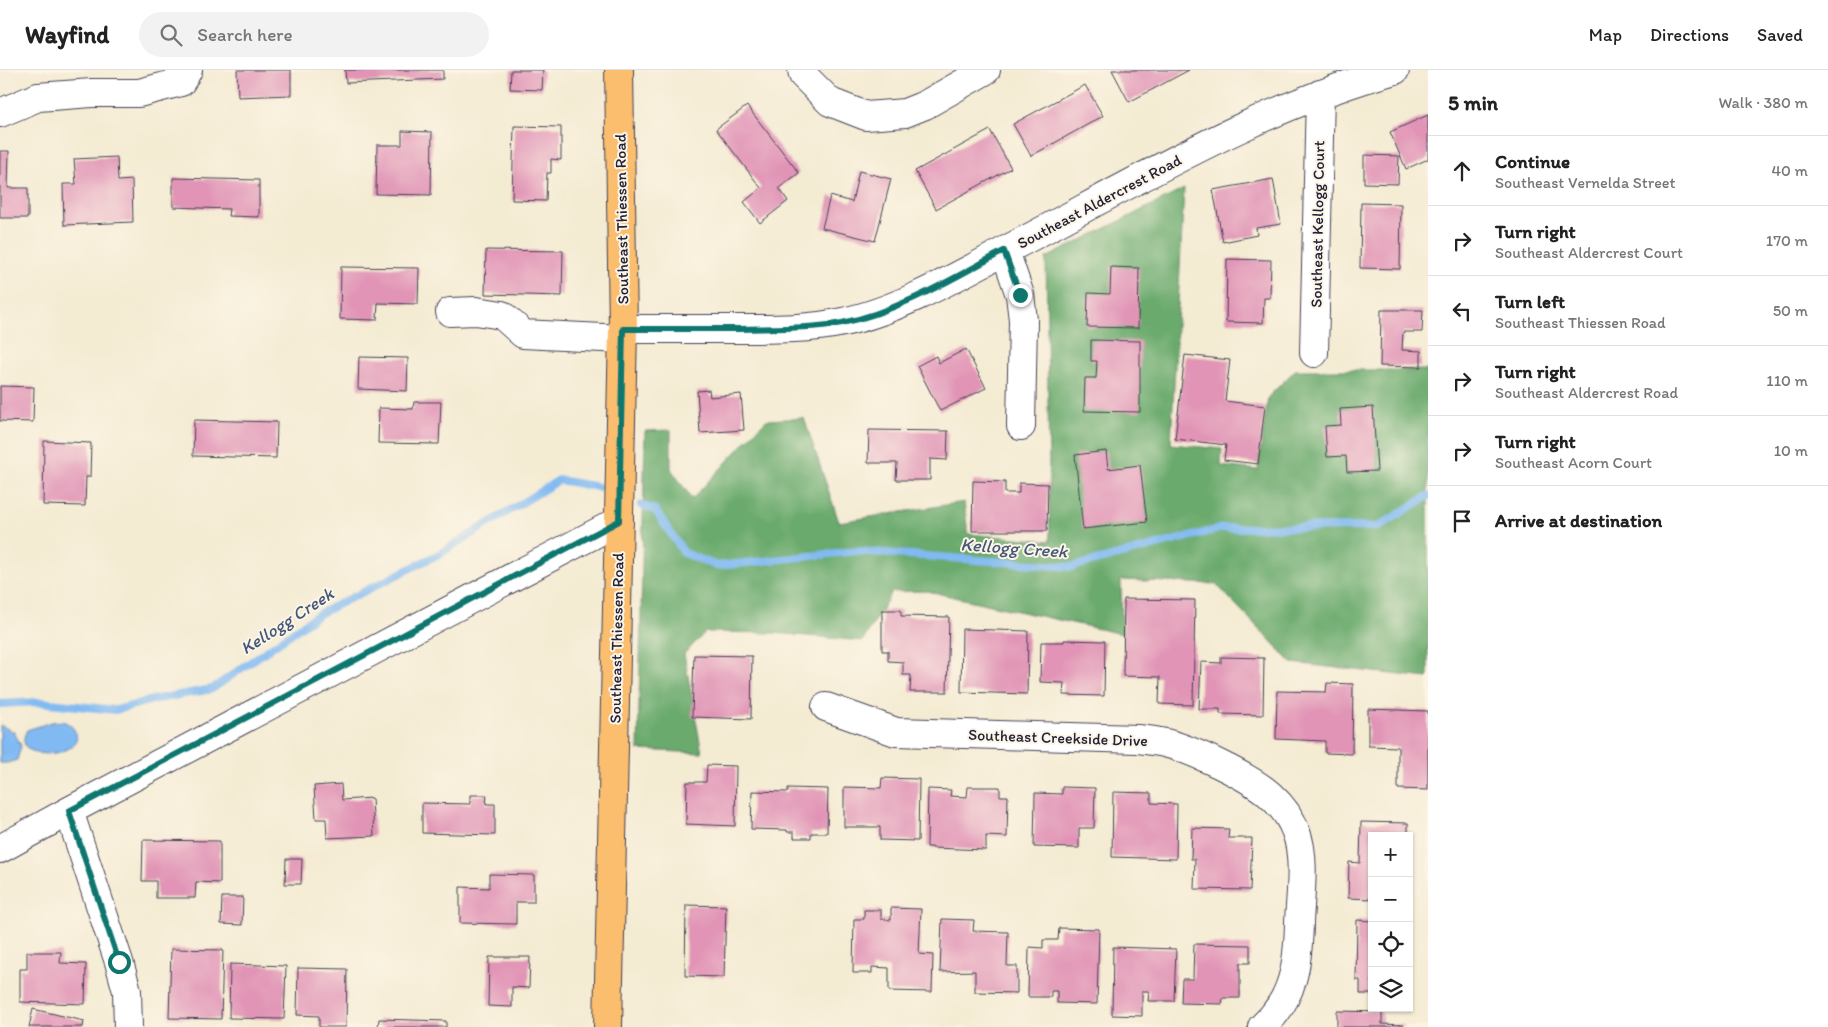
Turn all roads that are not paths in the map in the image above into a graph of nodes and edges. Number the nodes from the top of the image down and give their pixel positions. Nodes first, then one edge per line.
1 (188, 70) edge
2 (619, 70) edge
3 (802, 70) edge
4 (986, 70) edge
5 (1390, 71) edge
6 (1320, 94) junction
7 (0, 113) edge
8 (1004, 251) junction
9 (450, 312) dead end
10 (623, 334) junction
11 (1314, 353) dead end
12 (1021, 426) dead end
13 (619, 521) junction
14 (826, 708) dead end
15 (69, 811) junction
16 (0, 849) edge
17 (128, 1027) edge
18 (608, 1027) edge
19 (1262, 1027) edge

1 - 7 street
2 - 10 main road, Southeast Thiessen Road
3 - 4 street
5 - 6 street, Southeast Aldercrest Road
6 - 8 street, Southeast Aldercrest Road
6 - 11 street, Southeast Kellogg Court
8 - 10 street, Southeast Aldercrest Road
8 - 12 street
9 - 10 street, Southeast Aldercrest Road
10 - 13 main road, Southeast Thiessen Road
13 - 15 street
13 - 18 main road, Southeast Thiessen Road
14 - 19 street, Southeast Creekside Drive
15 - 16 street
15 - 17 street

